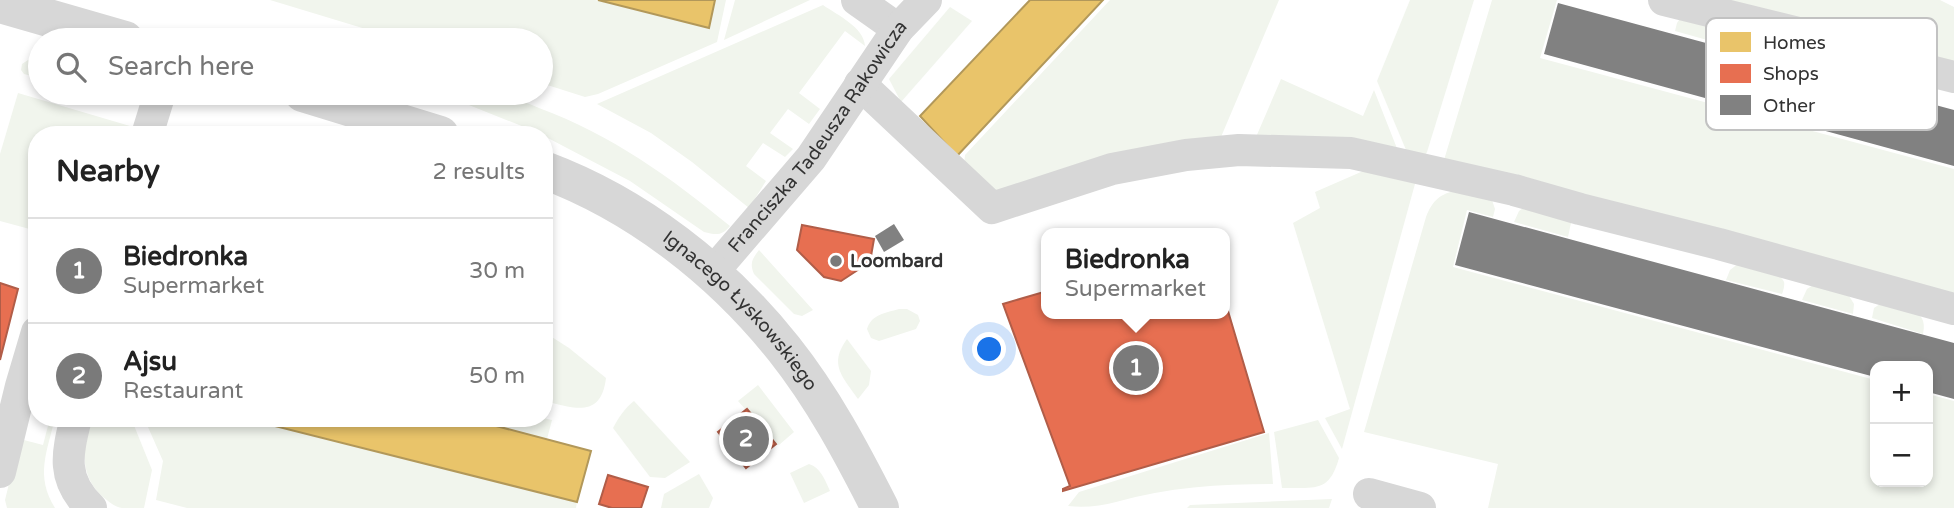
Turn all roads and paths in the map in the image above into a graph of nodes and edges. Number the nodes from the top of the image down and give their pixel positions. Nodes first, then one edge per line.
1 (857, 0) edge
2 (926, 0) edge
3 (1664, 0) edge
4 (17, 5) edge
5 (1737, 18) edge
6 (88, 28) edge
7 (898, 29) junction
8 (1937, 73) edge
9 (1954, 78) edge
10 (860, 84) junction
11 (156, 105) edge
12 (342, 105) edge
13 (150, 126) edge
14 (411, 126) edge
15 (553, 174) edge
16 (712, 273) junction
17 (1954, 309) edge
18 (28, 362) edge
19 (74, 427) edge
20 (0, 472) edge
21 (1369, 494) dead end
22 (90, 508) edge
23 (880, 508) edge
24 (1420, 508) edge

1 - 7 street
2 - 7 street, Franciszka Tadeusza Rakowicza
3 - 5 street
4 - 6 street
7 - 10 street, Franciszka Tadeusza Rakowicza
8 - 9 street
10 - 16 street, Franciszka Tadeusza Rakowicza
10 - 17 street
11 - 13 street
12 - 14 street
15 - 16 street, Ignacego Łyskowskiego
16 - 23 street, Ignacego Łyskowskiego
18 - 20 street
19 - 22 street
21 - 24 street

